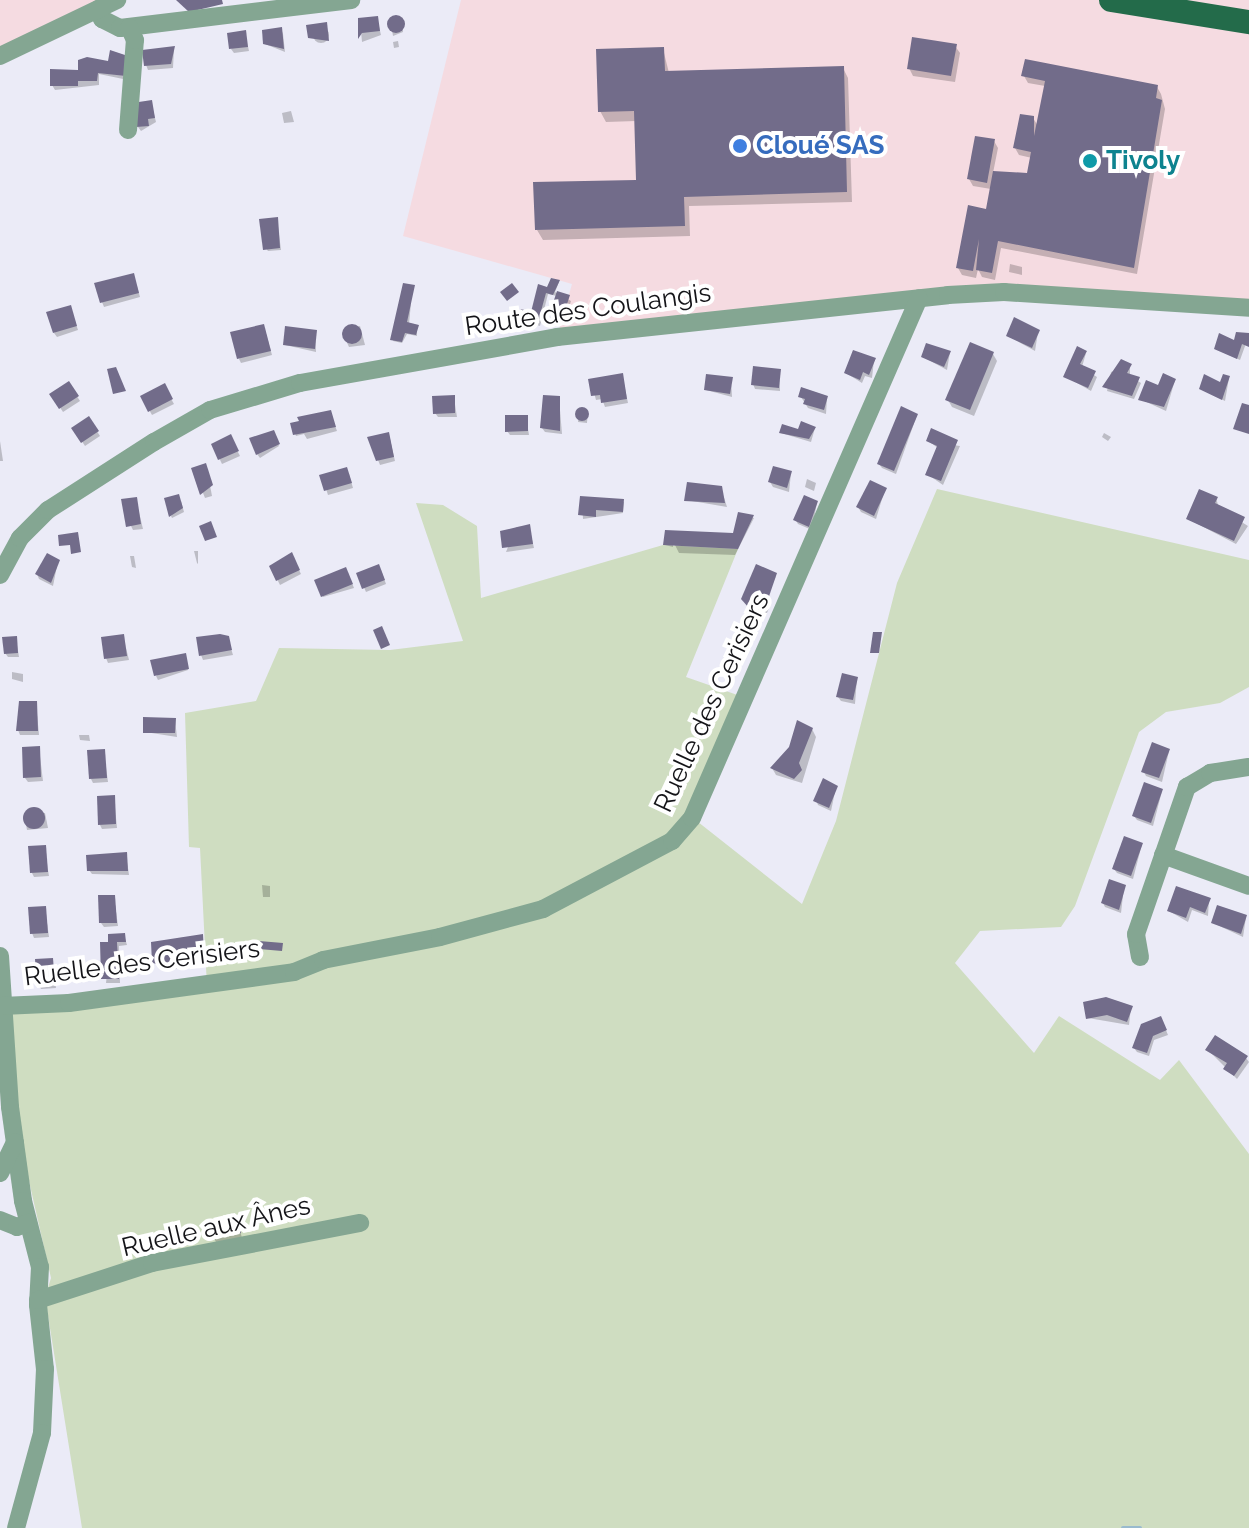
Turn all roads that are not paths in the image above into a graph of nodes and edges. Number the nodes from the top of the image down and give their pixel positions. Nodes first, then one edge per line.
1 (117, 0) edge
2 (351, 0) edge
3 (1111, 0) edge
4 (98, 9) junction
5 (1249, 22) edge
6 (129, 27) junction
7 (0, 56) edge
8 (128, 130) dead end
9 (919, 298) junction
10 (1249, 308) edge
11 (0, 575) edge
12 (1249, 767) edge
13 (1163, 855) junction
14 (1249, 886) edge
15 (0, 956) edge
16 (1140, 957) dead end
17 (2, 1006) junction
18 (15, 1142) junction
19 (0, 1173) edge
20 (0, 1220) edge
21 (28, 1223) junction
22 (360, 1223) dead end
23 (38, 1300) junction
24 (16, 1528) edge

1 - 4 street
2 - 6 street
3 - 5 main road
4 - 6 street
4 - 7 street
6 - 8 street
9 - 10 street, Route des Coulangis
9 - 11 street, Route des Coulangis
9 - 17 street, Ruelle des Cerisiers
12 - 13 street
13 - 14 street
13 - 16 street
15 - 17 street
17 - 18 street
18 - 19 street
18 - 21 street
20 - 21 street
21 - 23 street
22 - 23 street, Ruelle aux Ânes
23 - 24 street

